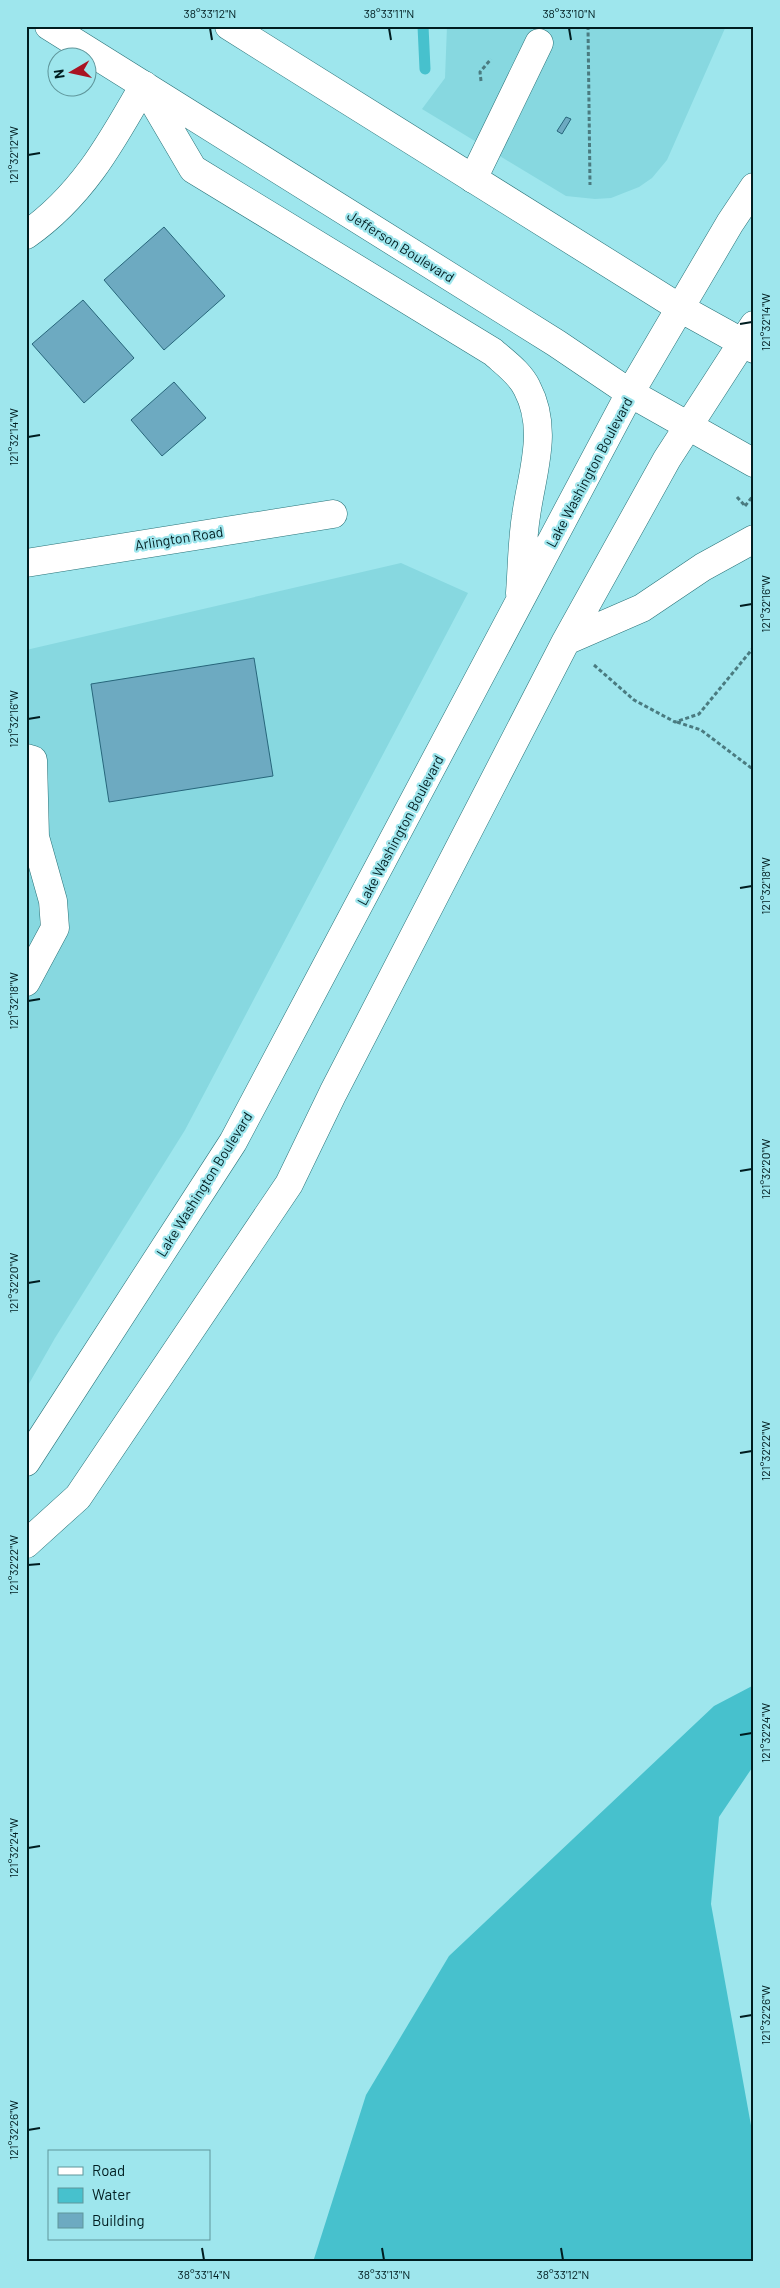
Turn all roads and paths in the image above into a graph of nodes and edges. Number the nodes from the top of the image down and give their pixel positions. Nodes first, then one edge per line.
1 (49, 26) edge
2 (229, 26) edge
3 (588, 26) edge
4 (540, 43) dead end
5 (144, 85) junction
6 (473, 178) junction
7 (590, 185) dead end
8 (754, 187) edge
9 (26, 235) edge
10 (680, 308) junction
11 (750, 339) edge
12 (630, 393) junction
13 (688, 427) junction
14 (754, 463) edge
15 (754, 495) edge
16 (745, 506) dead end
17 (333, 514) dead end
18 (754, 539) edge
19 (26, 563) edge
20 (519, 603) junction
21 (566, 641) junction
22 (754, 647) edge
23 (675, 722) junction
24 (26, 758) edge
25 (754, 770) edge
26 (26, 982) edge
27 (26, 1462) edge
28 (26, 1544) edge

1 - 5 main road, Jefferson Boulevard
2 - 6 main road
3 - 7 path
4 - 6 main road
5 - 9 main road
5 - 12 main road, Jefferson Boulevard
5 - 20 main road
6 - 10 main road
8 - 10 main road, Lake Washington Boulevard
10 - 11 main road
10 - 12 main road, Lake Washington Boulevard
11 - 13 main road
12 - 13 main road, Jefferson Boulevard
12 - 20 main road, Lake Washington Boulevard
13 - 14 main road, Jefferson Boulevard
13 - 21 main road
15 - 16 path
17 - 19 main road, Arlington Road
18 - 21 main road
20 - 27 main road, Lake Washington Boulevard
21 - 23 path
21 - 28 main road
22 - 23 path
23 - 25 path
24 - 26 main road

